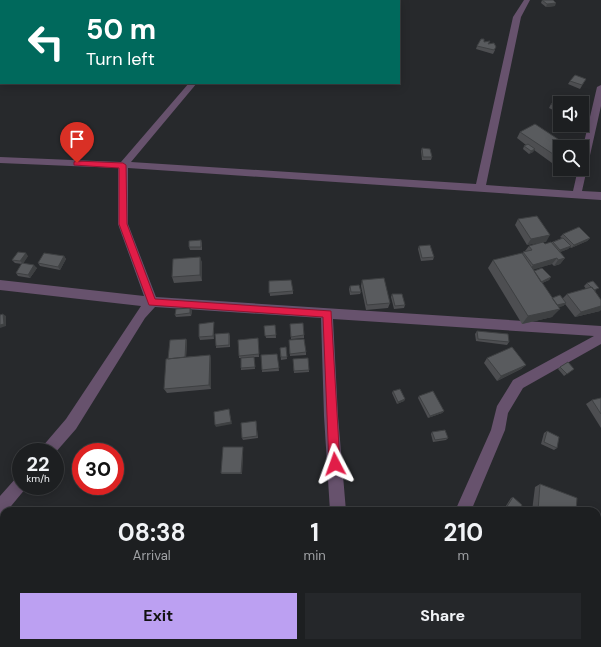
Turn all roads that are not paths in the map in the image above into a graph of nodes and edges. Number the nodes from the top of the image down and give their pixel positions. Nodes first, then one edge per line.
1 (527, 0) edge
2 (192, 84) edge
3 (601, 87) edge
4 (0, 160) edge
5 (123, 165) junction
6 (480, 188) junction
7 (577, 193) junction
8 (601, 196) edge
9 (0, 285) edge
10 (152, 302) junction
11 (327, 314) junction
12 (601, 332) edge
13 (601, 338) edge
14 (55, 443) edge
15 (12, 494) edge
16 (1, 507) edge
17 (338, 507) edge
18 (465, 507) edge

1 - 6 street
2 - 5 street
3 - 7 street
4 - 5 street
5 - 6 street
5 - 10 street
6 - 7 street
7 - 8 street
9 - 10 street
10 - 11 street
10 - 14 street
11 - 12 street
11 - 17 street
13 - 18 street
15 - 16 street

